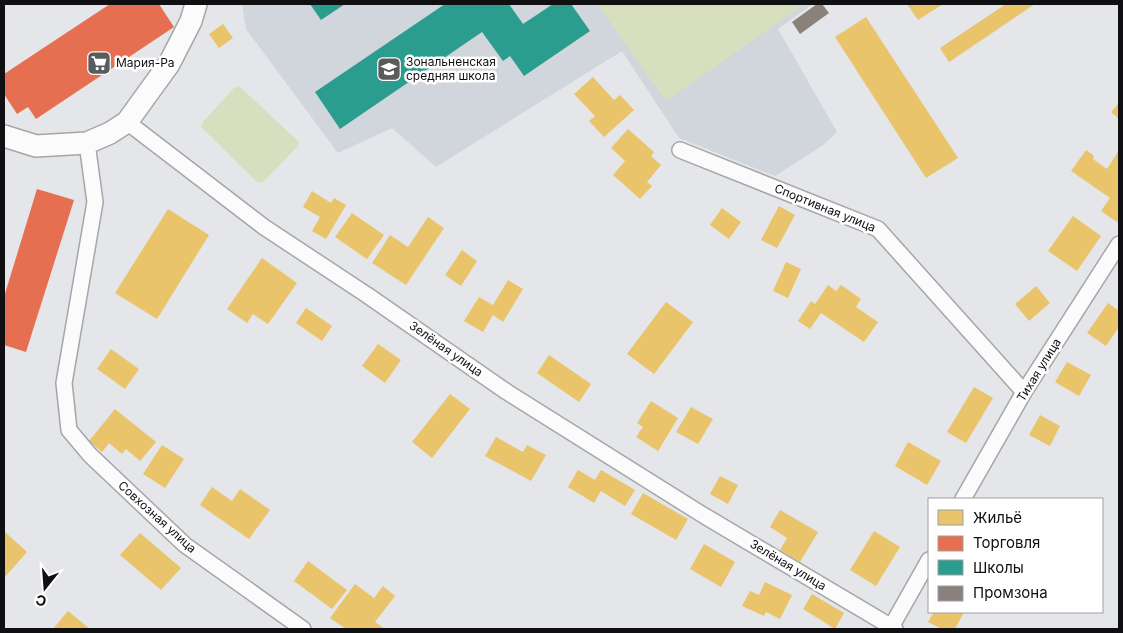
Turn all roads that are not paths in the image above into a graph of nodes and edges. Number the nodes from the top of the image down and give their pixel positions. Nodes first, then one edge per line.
1 (196, 4) edge
2 (127, 122) junction
3 (4, 136) edge
4 (87, 143) junction
5 (680, 150) dead end
6 (1119, 244) edge
7 (1024, 392) junction
8 (964, 498) edge
9 (928, 562) edge
10 (302, 629) edge
11 (892, 629) edge

1 - 2 street
2 - 4 street
2 - 11 street, Зелёная улица
3 - 4 street
4 - 10 street, Совхозная улица
5 - 7 street, Спортивная улица
6 - 7 street, Тихая улица
7 - 8 street, Тихая улица
9 - 11 street

